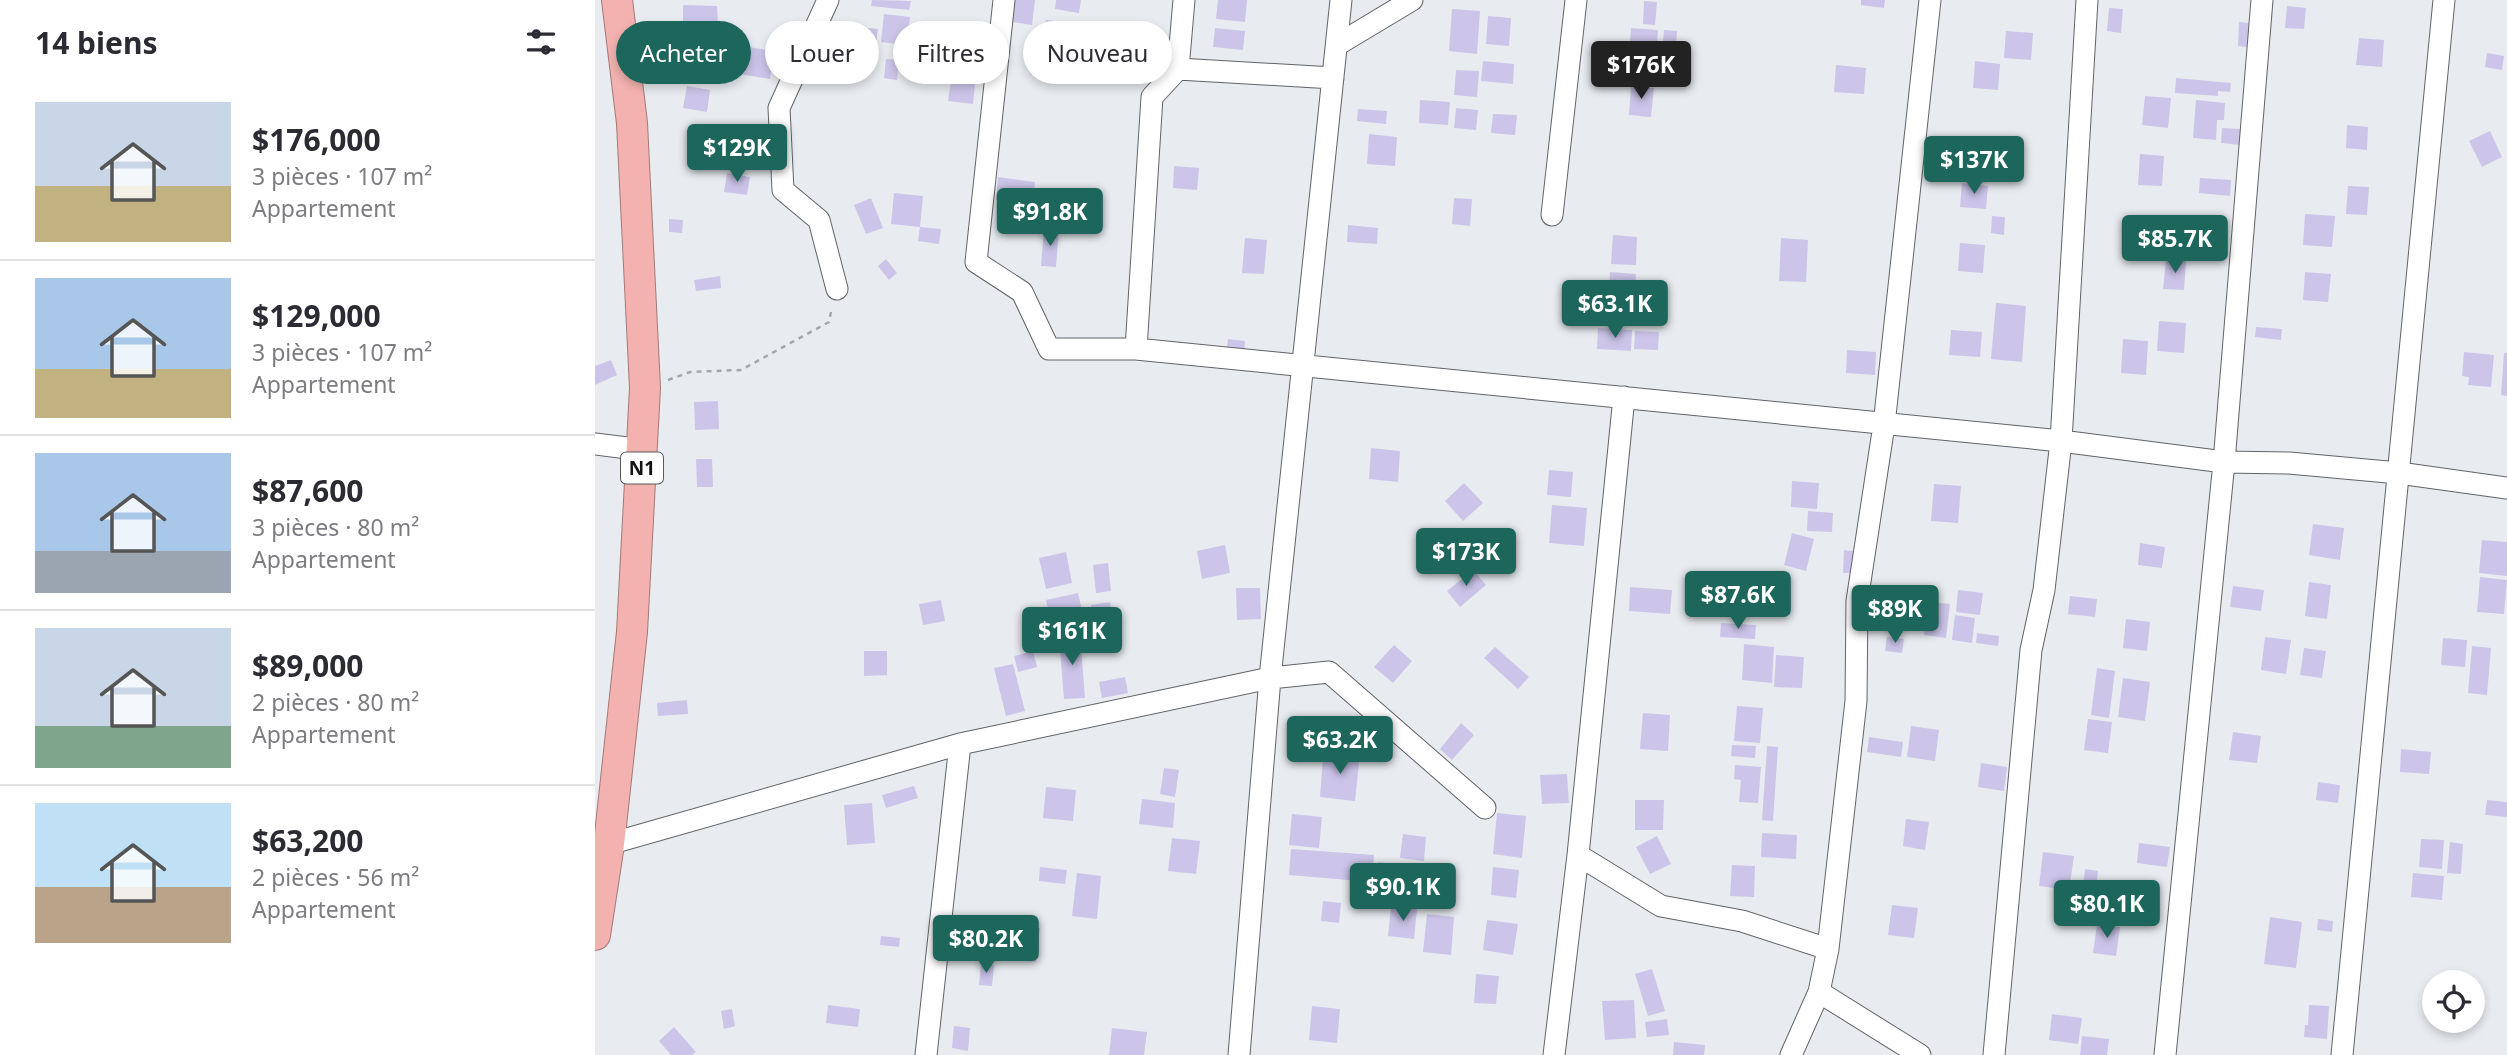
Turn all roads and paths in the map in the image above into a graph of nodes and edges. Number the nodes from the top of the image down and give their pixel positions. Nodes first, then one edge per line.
1 (617, 0) edge
2 (828, 0) edge
3 (1004, 0) edge
4 (1184, 0) edge
5 (1341, 0) edge
6 (1412, 0) edge
7 (1576, 0) edge
8 (1930, 0) edge
9 (2087, 0) edge
10 (2262, 0) edge
11 (2444, 0) edge
12 (1337, 46) junction
13 (1178, 69) junction
14 (1333, 78) junction
15 (1552, 215) dead end
16 (837, 289) joint
17 (1136, 349) junction
18 (1303, 367) junction
19 (645, 388) junction
20 (1624, 397) junction
21 (1884, 425) junction
22 (2061, 441) junction
23 (595, 444) edge
24 (643, 450) junction
25 (2224, 461) junction
26 (2399, 473) junction
27 (2507, 488) edge
28 (1271, 678) junction
29 (960, 744) junction
30 (1485, 808) dead end
31 (609, 844) junction
32 (1578, 855) junction
33 (595, 935) edge
34 (1828, 949) junction
35 (1819, 992) junction
36 (926, 1055) edge
37 (1239, 1055) edge
38 (1554, 1055) edge
39 (1791, 1055) edge
40 (1920, 1055) edge
41 (1994, 1055) edge
42 (2165, 1055) edge
43 (2342, 1055) edge

1 - 19 highway, N1
2 - 16 street
3 - 17 street
4 - 13 street
5 - 12 street
6 - 12 street
7 - 15 street
8 - 21 street
9 - 22 street
10 - 25 street
11 - 26 street
12 - 14 street
13 - 14 street
13 - 17 street
14 - 18 street
16 - 19 path
17 - 18 street
18 - 20 street
18 - 28 street
19 - 24 highway, N1
20 - 21 street
20 - 32 street
21 - 22 street
21 - 34 street
22 - 25 street
22 - 41 street
23 - 24 street
24 - 31 highway, N1
25 - 26 street
25 - 42 street
26 - 27 street
26 - 43 street
28 - 29 street
28 - 30 street
28 - 37 street
29 - 31 street
29 - 36 street
31 - 33 highway, N1
32 - 34 street
32 - 38 street
34 - 35 street
35 - 39 street
35 - 40 street

